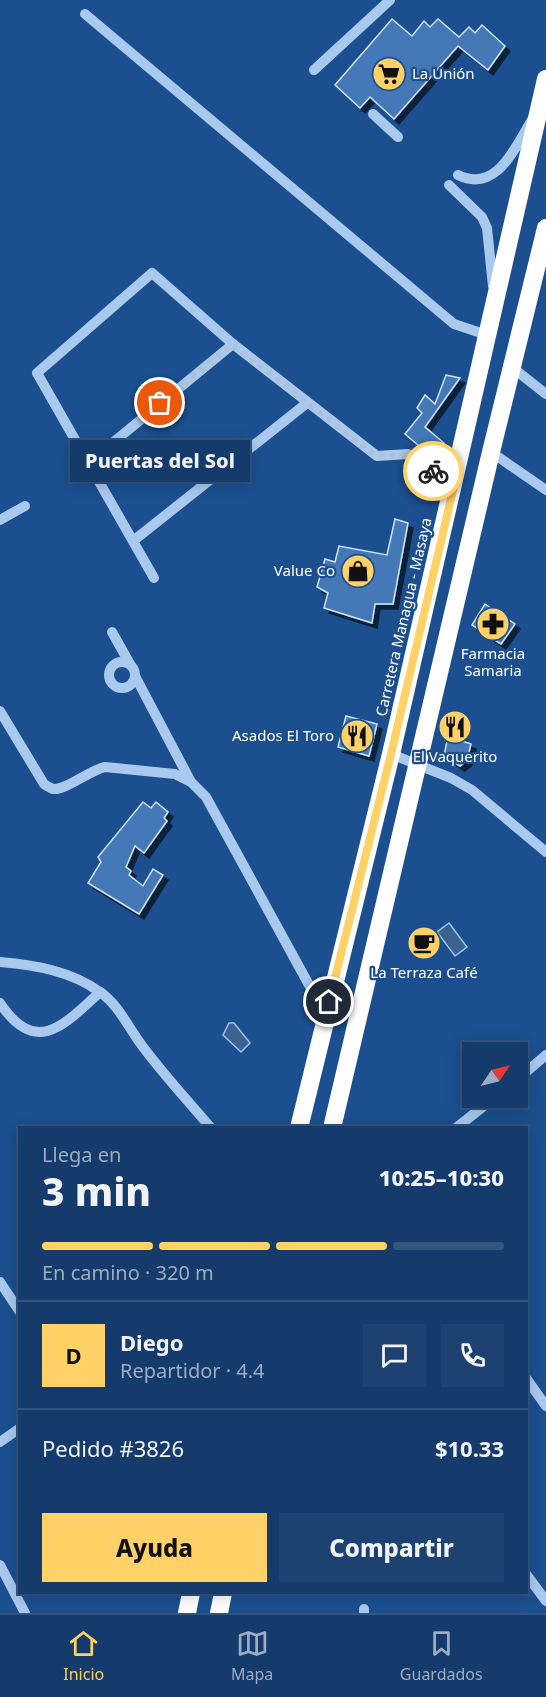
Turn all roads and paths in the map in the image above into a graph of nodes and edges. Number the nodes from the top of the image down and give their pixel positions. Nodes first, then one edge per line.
1 (390, 0) edge
2 (85, 14) dead end
3 (314, 70) dead end
4 (546, 79) edge
5 (538, 110) junction
6 (373, 114) dead end
7 (398, 137) dead end
8 (458, 175) dead end
9 (449, 185) dead end
10 (546, 228) edge
11 (494, 301) junction
12 (488, 336) junction
13 (232, 344) junction
14 (513, 368) junction
15 (544, 390) edge
16 (307, 404) junction
17 (497, 427) junction
18 (467, 428) junction
19 (461, 453) junction
20 (490, 458) junction
21 (88, 463) junction
22 (454, 486) junction
23 (546, 490) edge
24 (25, 506) dead end
25 (2, 516) edge
26 (133, 541) junction
27 (154, 578) dead end
28 (112, 632) dead end
29 (130, 664) junction
30 (135, 676) junction
31 (0, 711) edge
32 (391, 754) junction
33 (419, 764) junction
34 (191, 782) junction
35 (546, 852) edge
36 (0, 962) edge
37 (100, 992) junction
38 (329, 1002) junction
39 (0, 1003) edge
40 (546, 1055) edge
41 (528, 1070) edge
42 (481, 1108) edge
43 (209, 1126) edge
44 (299, 1126) edge
45 (332, 1126) edge
46 (459, 1126) edge
47 (0, 1282) edge
48 (18, 1309) edge
49 (528, 1381) edge
50 (546, 1406) edge
51 (18, 1429) edge
52 (0, 1442) edge
53 (1, 1570) edge
54 (528, 1577) edge
55 (191, 1594) edge
56 (223, 1594) edge
57 (546, 1601) edge
58 (25, 1613) edge
59 (187, 1613) edge
60 (219, 1613) edge

1 - 3 street
2 - 12 street
4 - 5 highway, Carretera Managua - Masaya
5 - 8 street
5 - 11 highway, Carretera Managua - Masaya
6 - 7 street
9 - 11 street
10 - 14 highway
11 - 12 highway, Carretera Managua - Masaya
12 - 18 highway, Carretera Managua - Masaya
13 - 16 street
13 - 21 street
13 - 21 street
14 - 15 street
14 - 17 highway
16 - 22 street
16 - 26 street
17 - 18 highway
17 - 20 highway
18 - 19 highway, Carretera Managua - Masaya
19 - 20 highway
19 - 22 highway, Carretera Managua - Masaya
20 - 23 street
20 - 33 highway
21 - 26 street
22 - 32 highway, Carretera Managua - Masaya
24 - 25 street
26 - 27 street
28 - 29 street
29 - 30 street
29 - 30 street
30 - 34 street
31 - 34 street
32 - 33 street
32 - 38 highway, Carretera Managua - Masaya
33 - 35 street
33 - 45 highway
34 - 38 street
36 - 37 street
37 - 39 street
37 - 43 street
38 - 44 highway, Carretera Managua - Masaya
40 - 41 street
42 - 46 street
47 - 48 street
49 - 50 street
51 - 52 street
53 - 58 street
54 - 57 street
55 - 59 highway
56 - 60 highway

